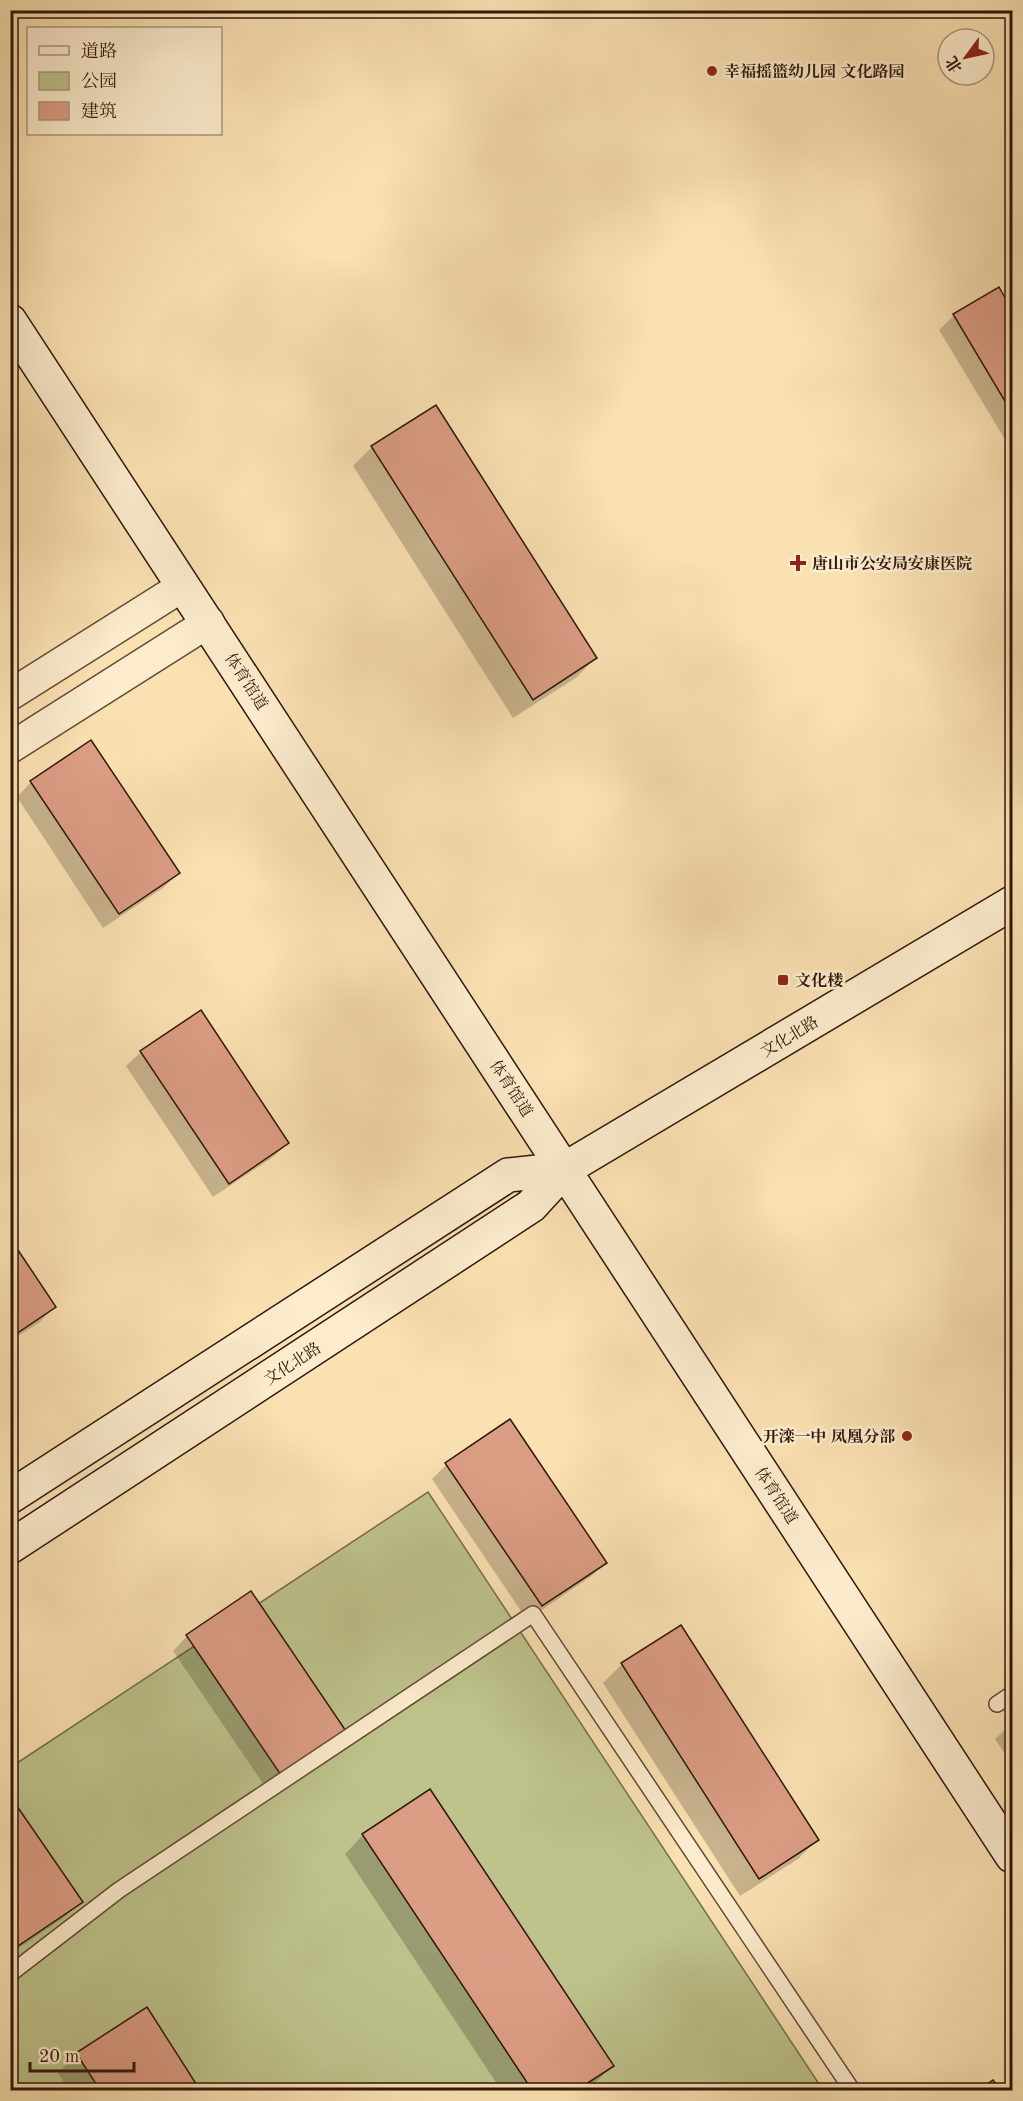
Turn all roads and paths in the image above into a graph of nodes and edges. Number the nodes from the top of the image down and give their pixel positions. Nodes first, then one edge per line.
1 (10, 321) edge
2 (183, 586) junction
3 (209, 622) junction
4 (10, 695) edge
5 (10, 748) edge
6 (1012, 903) edge
7 (565, 1169) junction
8 (10, 1497) edge
9 (10, 1547) edge
10 (1012, 1694) edge
11 (997, 1704) dead end
12 (1012, 1856) edge
13 (10, 1974) edge
14 (852, 2091) edge

1 - 2 street, 体育馆道
2 - 3 street, 体育馆道
2 - 4 street
3 - 5 street
3 - 7 street, 体育馆道
6 - 7 street, 文化北路
7 - 8 street, 文化北路
7 - 9 street, 文化北路
7 - 12 street, 体育馆道
10 - 11 lane
13 - 14 lane

